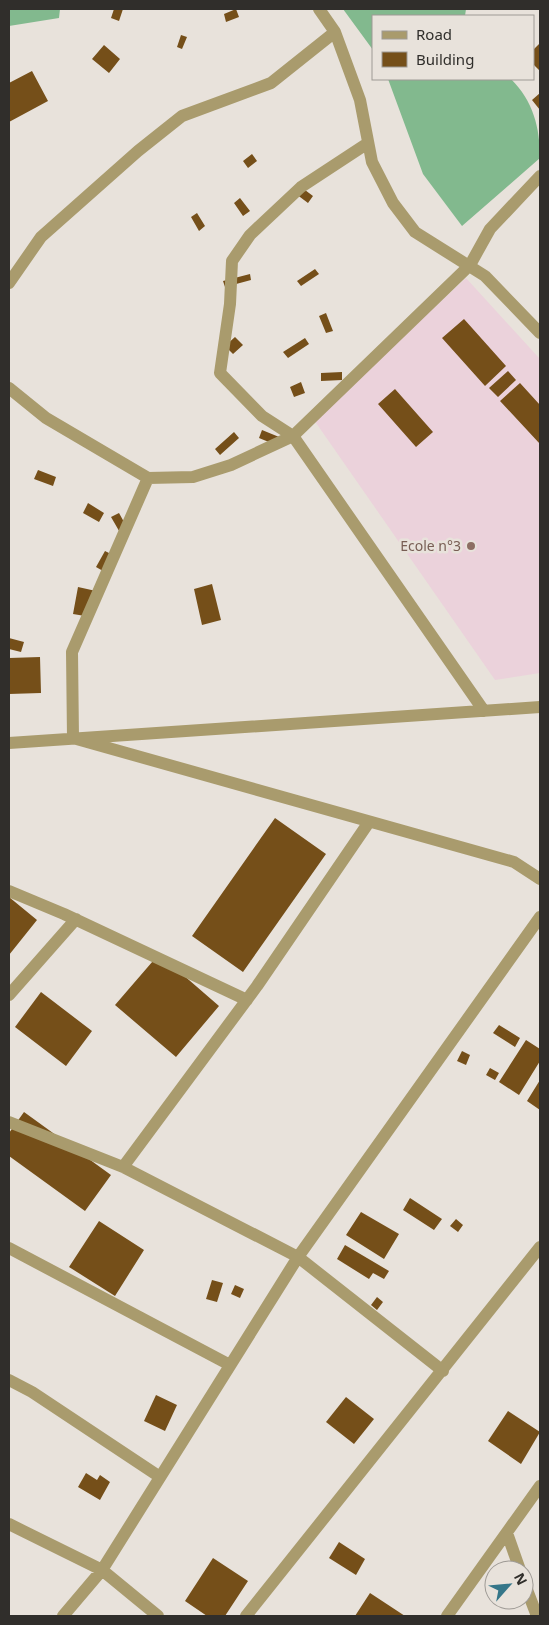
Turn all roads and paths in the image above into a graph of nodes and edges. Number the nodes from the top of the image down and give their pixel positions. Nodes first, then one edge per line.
1 (319, 9) edge
2 (335, 32) junction
3 (368, 143) junction
4 (540, 176) edge
5 (470, 265) junction
6 (9, 283) edge
7 (540, 333) edge
8 (9, 388) edge
9 (292, 436) junction
10 (148, 478) junction
11 (540, 707) edge
12 (484, 711) junction
13 (73, 738) junction
14 (9, 743) edge
15 (369, 822) junction
16 (540, 879) edge
17 (9, 891) edge
18 (540, 916) edge
19 (76, 919) junction
20 (9, 995) edge
21 (246, 1000) junction
22 (9, 1122) edge
23 (123, 1167) junction
24 (9, 1248) edge
25 (540, 1248) edge
26 (298, 1257) junction
27 (230, 1365) junction
28 (443, 1371) junction
29 (9, 1380) edge
30 (160, 1477) junction
31 (540, 1486) edge
32 (9, 1524) edge
33 (506, 1533) junction
34 (516, 1560) edge
35 (102, 1570) junction
36 (64, 1616) edge
37 (158, 1616) edge
38 (246, 1616) edge
39 (447, 1616) edge

1 - 2 street
2 - 3 street
2 - 6 street
3 - 5 street
3 - 9 street
4 - 5 street
5 - 7 street
5 - 9 street
8 - 10 street
9 - 10 street
9 - 12 street
10 - 13 street
11 - 12 street
12 - 13 street
13 - 14 street
13 - 15 street
15 - 16 street
15 - 21 street
17 - 19 street
18 - 26 street
19 - 20 street
19 - 21 street
21 - 23 street
22 - 23 street
23 - 26 street
24 - 27 street
25 - 28 street
26 - 27 street
26 - 28 street
27 - 30 street
28 - 38 street
29 - 30 street
30 - 35 street
31 - 33 street
32 - 35 street
33 - 34 street
33 - 39 street
35 - 36 street
35 - 37 street

